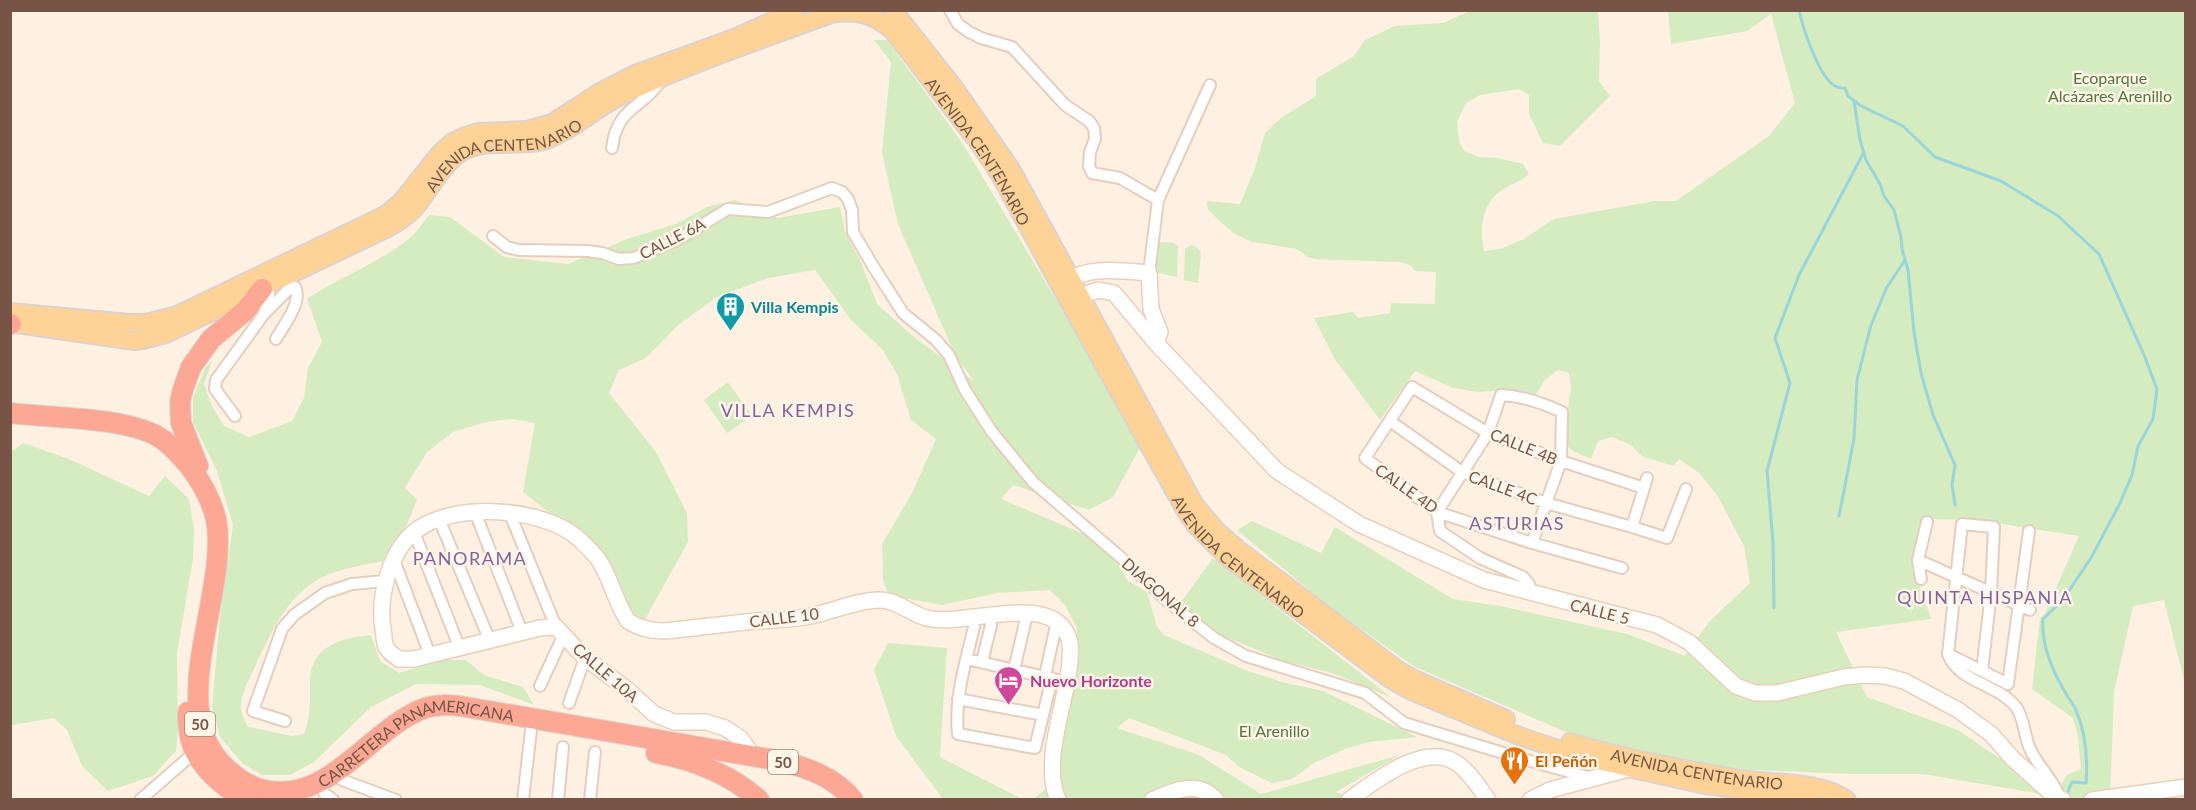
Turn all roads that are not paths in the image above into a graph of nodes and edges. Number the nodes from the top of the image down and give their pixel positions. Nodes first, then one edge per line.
1 (796, 10) edge
2 (893, 10) edge
3 (950, 10) edge
4 (662, 78) junction
5 (1210, 85) dead end
6 (612, 148) dead end
7 (1158, 200) junction
8 (1030, 217) junction
9 (853, 232) joint
10 (493, 236) dead end
11 (1149, 273) junction
12 (1065, 281) junction
13 (267, 286) junction
14 (1075, 300) junction
15 (10, 312) edge
16 (264, 314) junction
17 (10, 324) edge
18 (276, 339) dead end
19 (1156, 344) junction
20 (13, 415) edge
21 (235, 416) dead end
22 (1390, 421) junction
23 (1488, 433) junction
24 (1561, 461) junction
25 (1462, 472) junction
26 (1686, 489) dead end
27 (208, 494) junction
28 (1546, 503) junction
29 (475, 512) junction
30 (1437, 512) junction
31 (510, 514) junction
32 (439, 519) junction
33 (1927, 522) dead end
34 (1630, 526) junction
35 (2029, 531) dead end
36 (414, 532) junction
37 (1532, 543) junction
38 (1918, 560) junction
39 (394, 561) junction
40 (1622, 568) dead end
41 (1957, 578) junction
42 (1921, 579) dead end
43 (385, 581) junction
44 (1991, 593) junction
45 (1530, 594) junction
46 (2025, 608) junction
47 (1027, 614) dead end
48 (991, 625) dead end
49 (974, 627) dead end
50 (1055, 630) dead end
51 (560, 631) junction
52 (522, 632) junction
53 (490, 642) junction
54 (460, 649) junction
55 (1948, 654) junction
56 (430, 656) junction
57 (585, 658) junction
58 (967, 659) junction
59 (982, 662) junction
60 (1014, 670) junction
61 (1982, 671) junction
62 (1055, 679) junction
63 (540, 686) dead end
64 (958, 699) junction
65 (569, 703) dead end
66 (1043, 715) junction
67 (285, 721) dead end
68 (531, 730) junction
69 (564, 747) dead end
70 (195, 752) junction
71 (595, 752) dead end
72 (753, 756) junction
73 (1652, 763) junction
74 (1627, 769) junction
75 (1595, 779) junction
76 (342, 780) junction
77 (2186, 787) edge
78 (322, 797) edge
79 (243, 799) edge
80 (2061, 799) edge
81 (140, 800) edge
82 (396, 800) edge
83 (523, 800) edge
84 (558, 800) edge
85 (590, 800) edge
86 (759, 800) edge
87 (853, 800) edge
88 (1058, 800) edge
89 (1152, 800) edge
90 (1216, 800) edge
91 (1349, 800) edge
92 (1488, 800) edge
93 (1530, 800) edge
94 (1811, 800) edge
95 (1847, 800) edge
96 (2092, 800) edge

1 - 15 main road, AVENIDA CENTENARIO
2 - 8 main road, AVENIDA CENTENARIO
3 - 7 street
4 - 6 street
4 - 8 main road, AVENIDA CENTENARIO
4 - 13 main road, AVENIDA CENTENARIO
5 - 7 street
7 - 11 street
8 - 12 main road, AVENIDA CENTENARIO
9 - 10 street, CALLE 6A
9 - 75 street, DIAGONAL 8
11 - 12 street
11 - 19 street
12 - 14 main road, AVENIDA CENTENARIO
13 - 16 street
13 - 17 main road, AVENIDA CENTENARIO
13 - 27 highway
14 - 19 street, CALLE 5
14 - 73 main road, AVENIDA CENTENARIO
14 - 74 main road, AVENIDA CENTENARIO
16 - 18 street
16 - 21 street
19 - 45 street, CALLE 5
20 - 27 highway, CARRETERA PANAMERICANA / 50
20 - 70 highway, CARRETERA PANAMERICANA / 50
22 - 23 street, CALLE 4B
22 - 25 street, CALLE 4C
22 - 30 street, CALLE 4D
23 - 24 street, CALLE 4B
23 - 24 street
23 - 25 street
24 - 28 street
24 - 34 street, CALLE 4B
25 - 28 street, CALLE 4C
25 - 30 street
26 - 34 street, CALLE 4C
27 - 72 highway, CARRETERA PANAMERICANA / 50
28 - 34 street, CALLE 4C
28 - 37 street
29 - 31 street, CALLE 10
29 - 32 street, CALLE 10
29 - 52 street
30 - 37 street, CALLE 4D
30 - 45 street
31 - 51 street
31 - 62 street, CALLE 10
32 - 36 street, CALLE 10
32 - 53 street
33 - 38 street
35 - 46 street
36 - 39 street, CALLE 10
36 - 54 street
37 - 40 street, CALLE 4D
38 - 41 street
38 - 42 street
39 - 43 street, CALLE 10
39 - 56 street
41 - 44 street
41 - 44 street
41 - 55 street
43 - 56 street, CALLE 10
43 - 67 street
44 - 46 street
44 - 61 street
45 - 80 street, CALLE 5
46 - 61 street
47 - 60 street
48 - 59 street
49 - 58 street
50 - 62 street
51 - 52 street
51 - 57 street, CALLE 10A
51 - 63 street
52 - 53 street
53 - 54 street
54 - 56 street
55 - 61 street
55 - 80 street
57 - 65 street
57 - 72 street, CALLE 10A
58 - 59 street
58 - 64 street
59 - 60 street
60 - 62 street
62 - 66 street
62 - 88 street, CALLE 10
64 - 66 street
64 - 66 street
68 - 76 highway, CARRETERA PANAMERICANA
68 - 83 street
68 - 86 highway, CARRETERA PANAMERICANA
69 - 84 street
70 - 79 highway, CARRETERA PANAMERICANA / 50
70 - 81 street
71 - 85 street
72 - 87 highway, CARRETERA PANAMERICANA / 50
73 - 74 street
73 - 95 main road, AVENIDA CENTENARIO
74 - 75 street
74 - 94 main road, AVENIDA CENTENARIO
75 - 93 street
76 - 78 highway, CARRETERA PANAMERICANA
76 - 82 street
77 - 96 street
89 - 90 street
91 - 92 street

